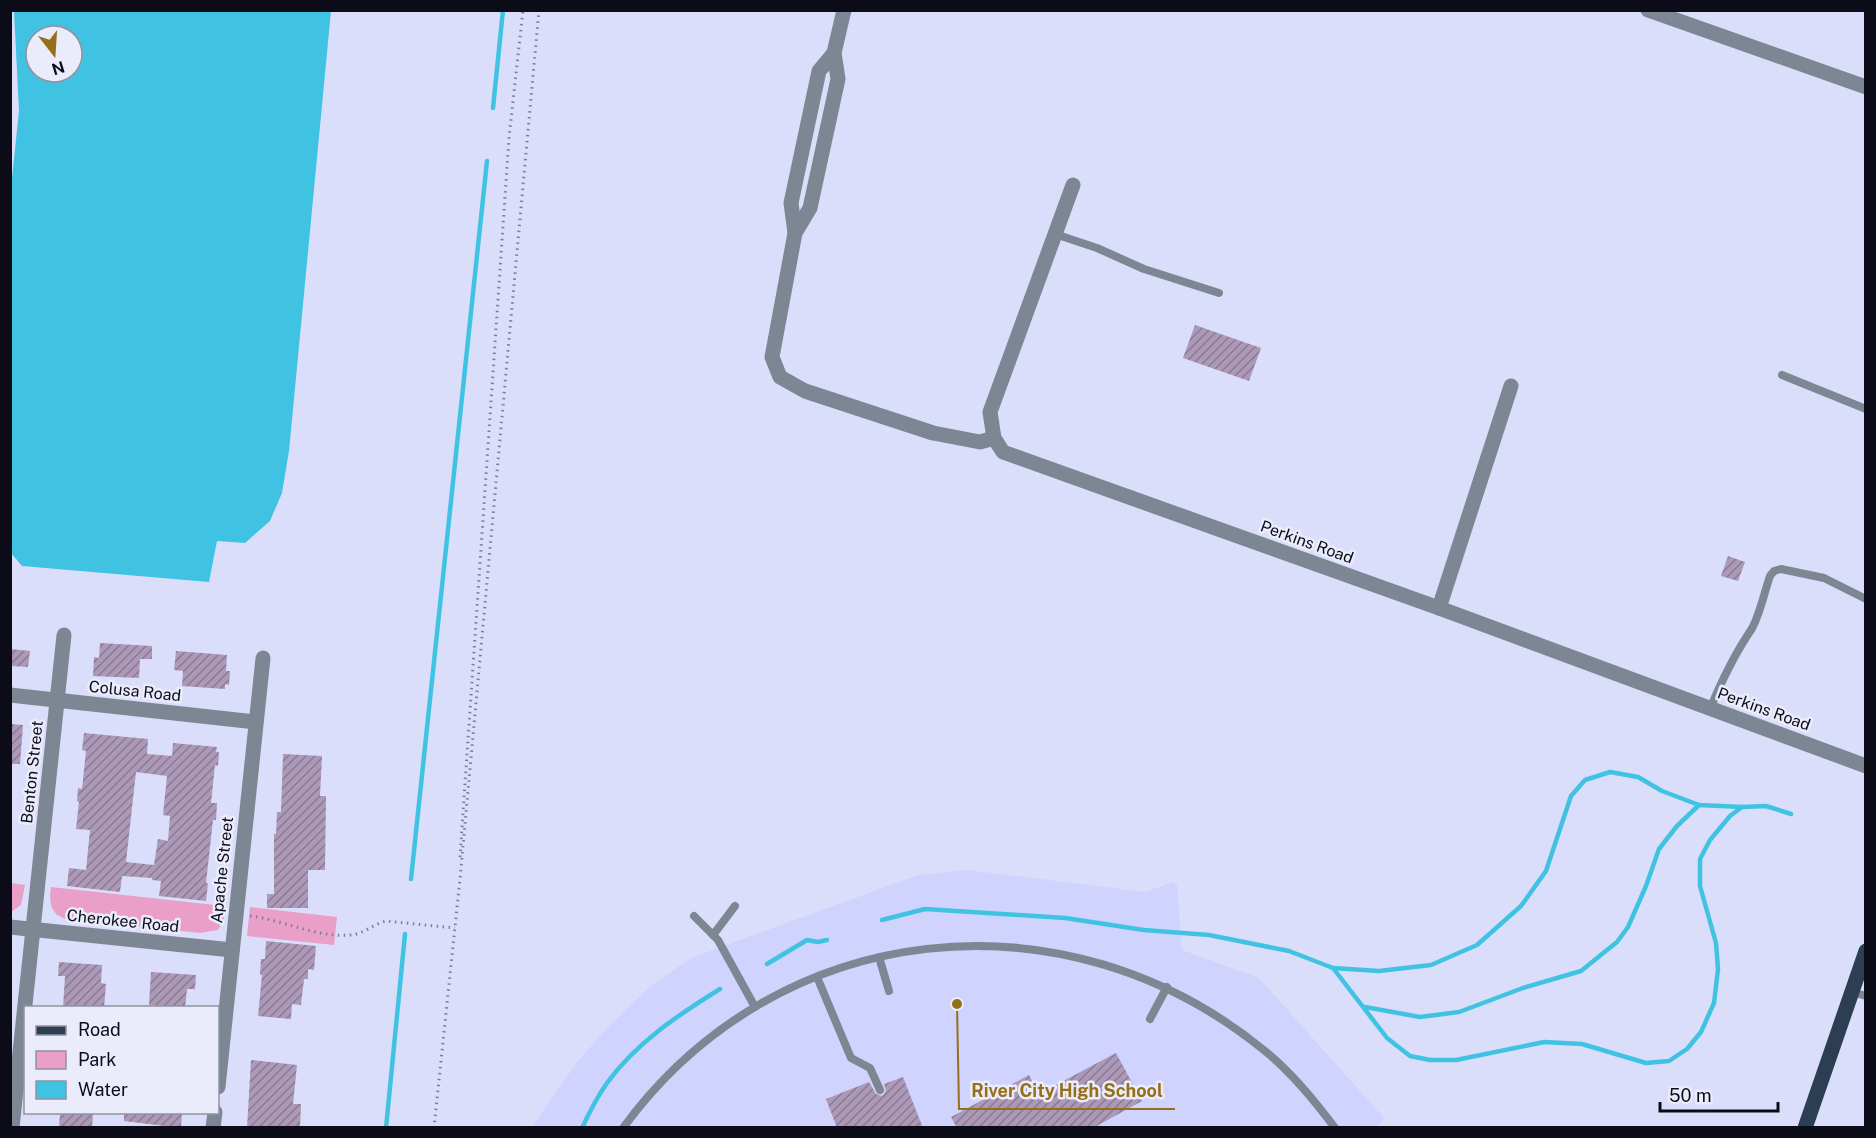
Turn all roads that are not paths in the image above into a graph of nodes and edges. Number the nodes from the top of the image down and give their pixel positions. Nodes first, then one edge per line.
1 (843, 10) edge
2 (1648, 10) edge
3 (1866, 87) edge
4 (1073, 185) dead end
5 (1055, 234) junction
6 (1219, 293) dead end
7 (1782, 375) dead end
8 (1511, 386) dead end
9 (1866, 409) edge
10 (994, 438) junction
11 (1866, 599) edge
12 (1439, 608) junction
13 (64, 635) dead end
14 (263, 658) dead end
15 (10, 695) edge
16 (57, 701) junction
17 (1710, 709) junction
18 (256, 722) junction
19 (1866, 766) edge
20 (735, 906) dead end
21 (694, 916) dead end
22 (10, 927) edge
23 (33, 930) junction
24 (713, 935) junction
25 (232, 950) junction
26 (1866, 951) edge
27 (879, 957) junction
28 (817, 977) junction
29 (1167, 987) junction
30 (889, 991) dead end
31 (1859, 994) edge
32 (25, 1006) edge
33 (755, 1007) junction
34 (24, 1015) edge
35 (1150, 1019) dead end
36 (219, 1077) edge
37 (880, 1090) dead end
38 (1804, 1127) edge
39 (12, 1128) edge
40 (623, 1128) edge
41 (1335, 1128) edge

1 - 10 street
2 - 3 street
4 - 5 street
5 - 6 lane
5 - 10 street
7 - 9 lane
8 - 12 street
10 - 12 street, Perkins Road
11 - 17 lane
12 - 17 street, Perkins Road
13 - 16 street, Benton Street
14 - 18 street, Apache Street
15 - 16 street, Colusa Road
16 - 18 street, Colusa Road
16 - 23 street, Benton Street
17 - 19 street, Perkins Road
18 - 25 street, Apache Street
20 - 24 lane
21 - 24 lane
22 - 23 street, Cherokee Road
23 - 25 street, Cherokee Road
23 - 32 street, Benton Street
24 - 33 lane
25 - 36 street, Apache Street
26 - 31 main road
27 - 28 lane
27 - 29 lane
27 - 30 lane
28 - 33 lane
28 - 37 lane
29 - 35 lane
29 - 41 lane
31 - 38 main road
33 - 40 lane
34 - 39 street, Benton Street

